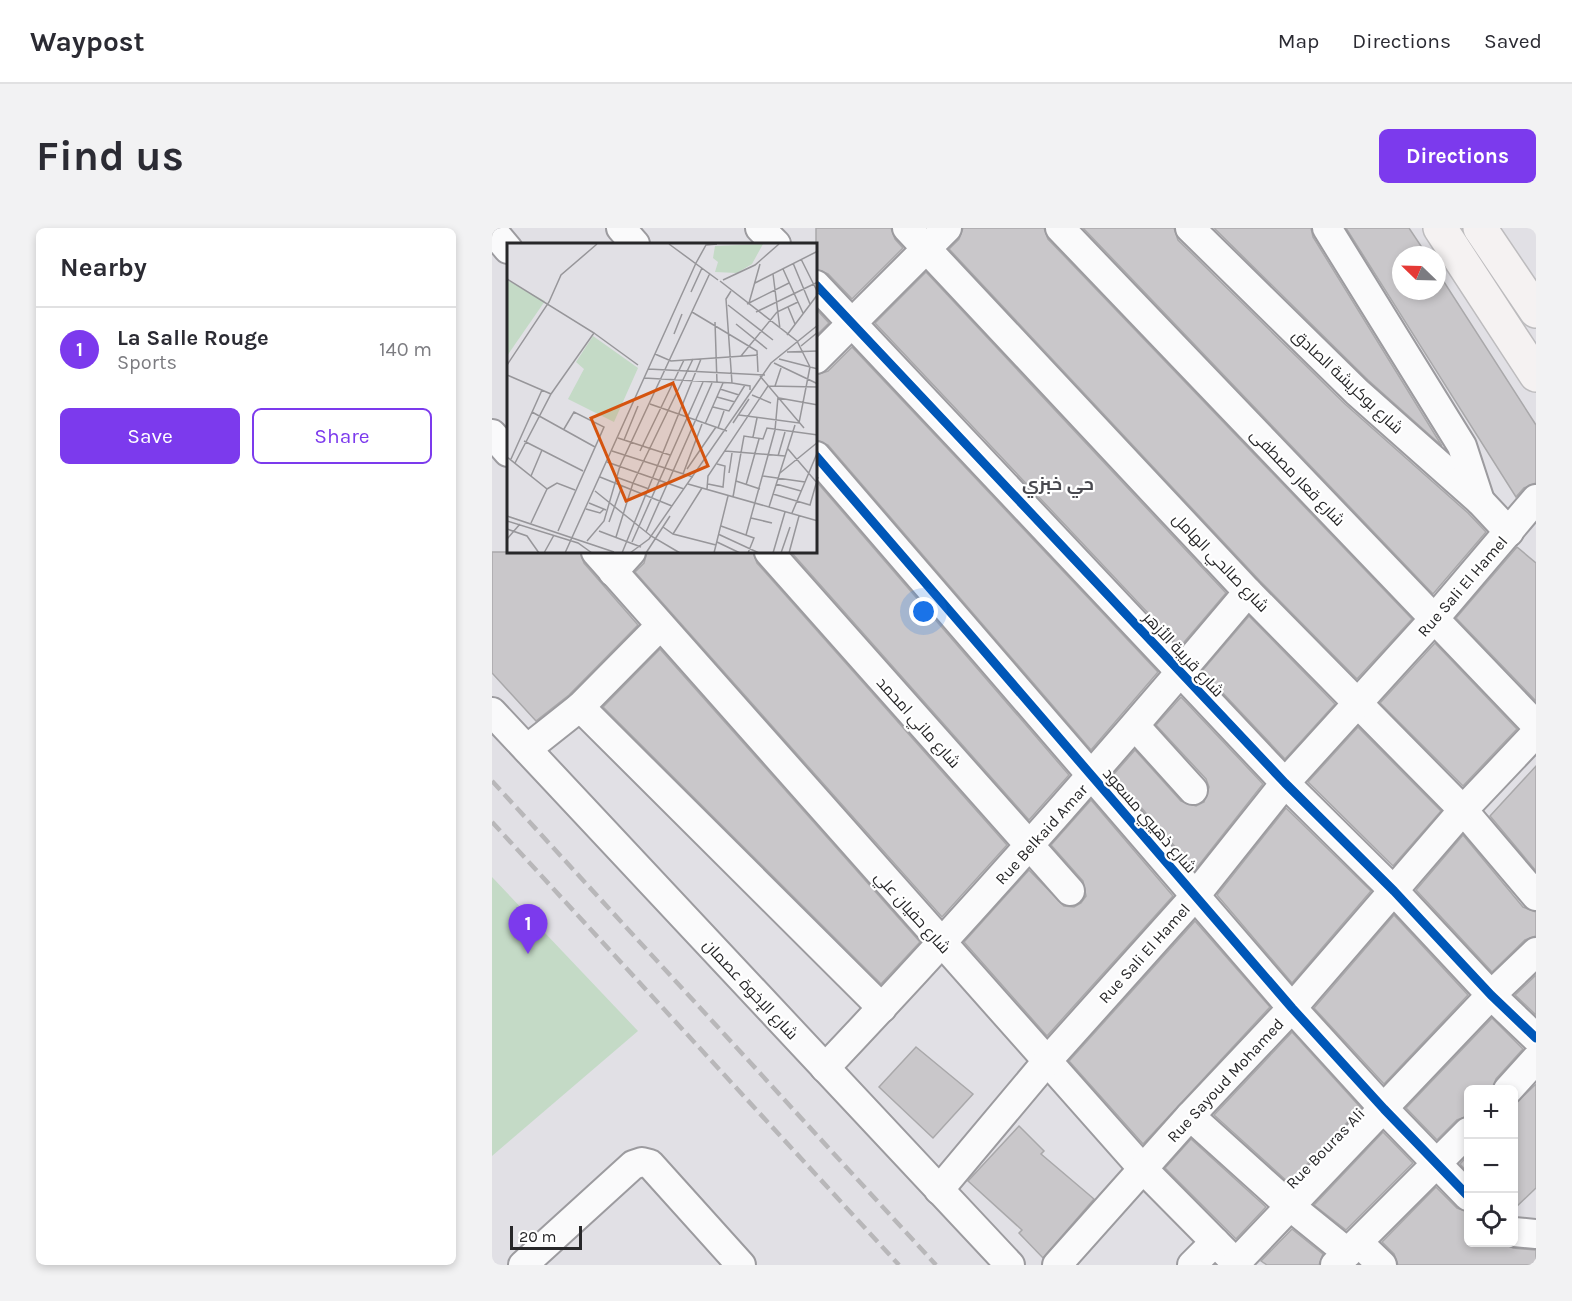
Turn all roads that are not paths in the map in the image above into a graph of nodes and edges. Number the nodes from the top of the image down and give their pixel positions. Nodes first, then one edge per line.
1 (621, 228) edge
2 (760, 228) edge
3 (907, 228) edge
4 (947, 228) edge
5 (1060, 228) edge
6 (1190, 228) edge
7 (1327, 228) edge
8 (1440, 228) edge
9 (1480, 228) edge
10 (634, 243) edge
11 (775, 243) edge
12 (926, 249) junction
13 (818, 287) edge
14 (1536, 311) edge
15 (851, 321) junction
16 (818, 357) edge
17 (1536, 375) edge
18 (492, 434) edge
19 (507, 451) edge
20 (818, 458) edge
21 (1536, 499) edge
22 (1480, 501) junction
23 (1509, 532) junction
24 (771, 554) edge
25 (613, 559) edge
26 (1248, 592) junction
27 (1434, 620) junction
28 (660, 626) junction
29 (1181, 672) junction
30 (1359, 701) junction
31 (580, 706) junction
32 (492, 712) edge
33 (1536, 725) edge
34 (1136, 727) junction
35 (1536, 733) edge
36 (527, 749) junction
37 (1092, 776) junction
38 (1285, 783) junction
39 (1193, 790) dead end
40 (1463, 810) junction
41 (1029, 846) junction
42 (1070, 891) dead end
43 (1394, 891) junction
44 (1195, 896) junction
45 (1536, 896) edge
46 (942, 945) junction
47 (1536, 951) edge
48 (1491, 995) junction
49 (882, 1008) junction
50 (1292, 1008) junction
51 (1536, 1038) edge
52 (1536, 1059) edge
53 (1048, 1060) junction
54 (825, 1068) junction
55 (1512, 1085) edge
56 (1384, 1109) junction
57 (1190, 1116) junction
58 (1464, 1136) edge
59 (1437, 1166) junction
60 (1143, 1169) junction
61 (939, 1190) junction
62 (1465, 1193) edge
63 (1290, 1206) junction
64 (1518, 1232) edge
65 (1536, 1234) edge
66 (1215, 1242) junction
67 (1347, 1254) edge
68 (1237, 1264) edge
69 (523, 1265) edge
70 (741, 1265) edge
71 (1010, 1265) edge
72 (1057, 1265) edge
73 (1192, 1265) edge
74 (1382, 1265) edge

1 - 10 street
2 - 11 street
3 - 12 street, شارع صالحي الهامل
4 - 12 street
5 - 27 street, شارع قعار مصطفى
6 - 22 street, شارع بوكريشة الصادق
7 - 22 street
8 - 17 main road
9 - 14 main road
12 - 15 street
12 - 26 street, شارع صالحي الهامل
13 - 15 street, شارع قريبة الأزهر
15 - 16 street
15 - 29 street, شارع قريبة الأزهر
18 - 19 street
20 - 37 street, شارع ذهيبي مسعود
21 - 23 street, Rue Sali El Hamel
22 - 23 street, شارع بوكريشة الصادق
23 - 27 street, Rue Sali El Hamel
24 - 41 street, شارع ماني امحمد
25 - 28 street, شارع حفيان علي
26 - 29 street, Rue Belkaid Amar
26 - 30 street, شارع صالحي الهامل
27 - 30 street, Rue Sali El Hamel
27 - 33 street, شارع قعار مصطفى
28 - 31 street
28 - 46 street, شارع حفيان علي
29 - 34 street, Rue Belkaid Amar
29 - 38 street, شارع قريبة الأزهر
30 - 38 street, Rue Sali El Hamel
30 - 40 street, شارع صالحي الهامل
31 - 36 street
31 - 49 street
32 - 36 street, شارع الإخوة عصمان
34 - 37 street, Rue Belkaid Amar
34 - 39 street
35 - 40 street, Rue Sayoud Mohamed
36 - 54 street, شارع الإخوة عصمان
37 - 41 street, Rue Belkaid Amar
37 - 44 street, شارع ذهيبي مسعود
38 - 43 street, شارع قريبة الأزهر
38 - 44 street, Rue Sali El Hamel
40 - 43 street, Rue Sayoud Mohamed
40 - 45 street, شارع صالحي الهامل
41 - 42 street, شارع ماني امحمد
41 - 46 street, Rue Belkaid Amar
43 - 48 street, شارع قريبة الأزهر
43 - 50 street, Rue Sayoud Mohamed
44 - 50 street, شارع ذهيبي مسعود
44 - 53 street, Rue Sali El Hamel
46 - 49 street, Rue Belkaid Amar
46 - 53 street, شارع حفيان علي
47 - 48 street, Rue Bouras Ali
48 - 51 street, شارع قريبة الأزهر
48 - 56 street, Rue Bouras Ali
49 - 54 street, Rue Belkaid Amar
50 - 56 street, شارع ذهيبي مسعود
50 - 57 street, Rue Sayoud Mohamed
52 - 55 street
53 - 60 street, شارع حفيان علي
53 - 61 street, Rue Sali El Hamel
54 - 61 street, شارع الإخوة عصمان
56 - 59 street, شارع ذهيبي مسعود
56 - 63 street, Rue Bouras Ali
57 - 60 street, Rue Sayoud Mohamed
57 - 63 street
58 - 59 street
59 - 62 street, شارع ذهيبي مسعود
59 - 67 street
60 - 66 street, شارع حفيان علي
60 - 72 street, Rue Sayoud Mohamed
61 - 71 street, شارع الإخوة عصمان
63 - 67 street
63 - 68 street, Rue Bouras Ali
64 - 65 street
66 - 68 street, شارع حفيان علي
66 - 73 street
67 - 74 street
69 - 70 street

